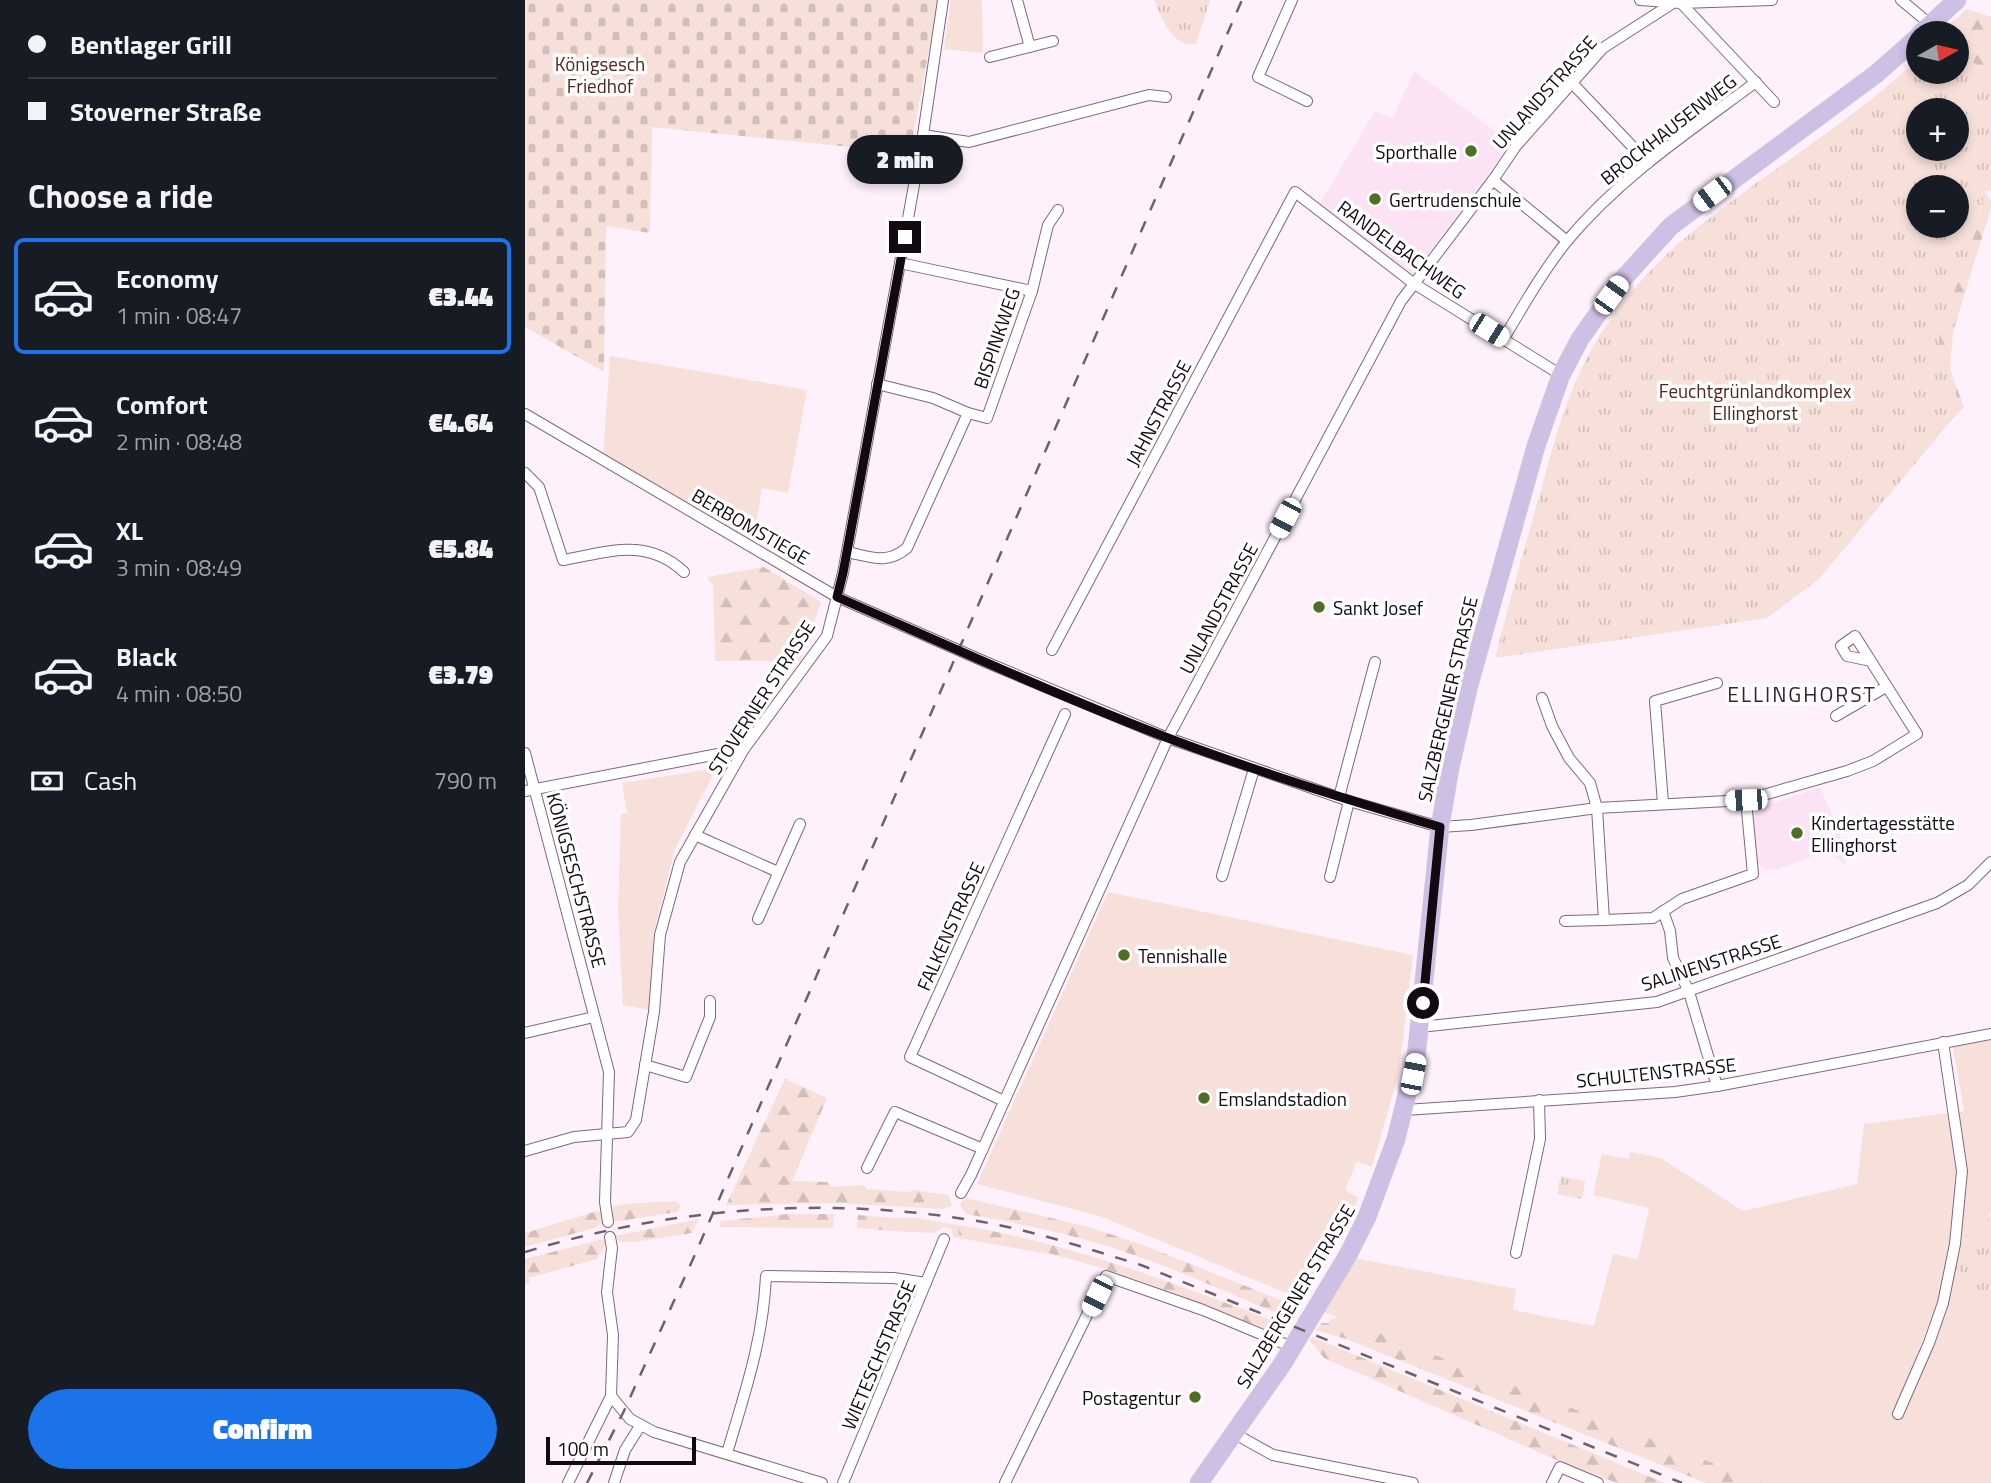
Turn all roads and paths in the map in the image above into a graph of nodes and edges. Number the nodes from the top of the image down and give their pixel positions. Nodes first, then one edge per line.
1 (943, 0) edge
2 (1017, 0) edge
3 (1292, 0) edge
4 (1640, 0) edge
5 (1772, 0) edge
6 (1901, 0) edge
7 (1958, 0) edge
8 (1677, 3) junction
9 (1916, 21) edge
10 (1934, 21) edge
11 (1053, 41) dead end
12 (1906, 46) edge
13 (1030, 47) junction
14 (990, 57) dead end
15 (1756, 82) junction
16 (1572, 83) junction
17 (1166, 97) dead end
18 (1307, 101) dead end
19 (1774, 102) dead end
20 (923, 135) junction
21 (1648, 163) junction
22 (1493, 180) junction
23 (1295, 192) joint
24 (1058, 210) dead end
25 (1567, 241) junction
26 (900, 263) junction
27 (1413, 283) junction
28 (1032, 290) junction
29 (1503, 340) junction
30 (1561, 375) junction
31 (877, 384) junction
32 (968, 413) junction
33 (525, 414) edge
34 (525, 473) edge
35 (847, 552) junction
36 (684, 572) dead end
37 (837, 597) junction
38 (1052, 650) dead end
39 (1375, 662) dead end
40 (1871, 662) dead end
41 (1717, 683) dead end
42 (1886, 687) junction
43 (1542, 698) dead end
44 (1065, 715) dead end
45 (1836, 716) dead end
46 (1168, 738) junction
47 (744, 748) junction
48 (525, 753) edge
49 (1254, 769) junction
50 (530, 790) edge
51 (1344, 799) junction
52 (1746, 800) junction
53 (1663, 803) junction
54 (1597, 808) junction
55 (800, 824) dead end
56 (1440, 827) junction
57 (695, 835) junction
58 (1991, 862) edge
59 (778, 872) junction
60 (1222, 876) dead end
61 (1330, 877) dead end
62 (1663, 911) junction
63 (758, 919) dead end
64 (1604, 920) junction
65 (1565, 922) dead end
66 (1689, 992) junction
67 (711, 1001) dead end
68 (594, 1017) junction
69 (1420, 1027) junction
70 (525, 1032) edge
71 (1991, 1034) edge
72 (1943, 1042) junction
73 (645, 1065) junction
74 (1717, 1086) junction
75 (1539, 1100) junction
76 (1004, 1101) junction
77 (1405, 1110) junction
78 (607, 1135) junction
79 (983, 1149) junction
80 (525, 1151) edge
81 (867, 1168) dead end
82 (961, 1194) dead end
83 (608, 1222) dead end
84 (610, 1237) dead end
85 (944, 1239) dead end
86 (1516, 1253) dead end
87 (926, 1283) junction
88 (1292, 1347) junction
89 (611, 1396) junction
90 (1898, 1414) dead end
91 (640, 1426) junction
92 (1235, 1434) junction
93 (727, 1454) junction
94 (1369, 1478) edge
95 (568, 1483) edge
96 (614, 1483) edge
97 (822, 1483) edge
98 (843, 1483) edge
99 (1005, 1483) edge
100 (1199, 1483) edge
101 (1413, 1483) edge
102 (1552, 1483) edge
103 (1598, 1483) edge

1 - 20 street, STOVERNER STRASSE
2 - 13 street
3 - 18 street
4 - 8 street
5 - 8 street
6 - 9 street
7 - 10 main road, SALZBERGENER STRASSE
8 - 15 street
8 - 16 street, UNLANDSTRASSE
11 - 13 street
12 - 30 main road, SALZBERGENER STRASSE
13 - 14 street
15 - 19 street
15 - 21 street, BROCKHAUSENWEG
16 - 21 street
16 - 22 street, UNLANDSTRASSE
17 - 20 street
20 - 26 street, STOVERNER STRASSE
21 - 25 street, BROCKHAUSENWEG
22 - 25 street
22 - 27 street, UNLANDSTRASSE
23 - 27 street, RANDELBACHWEG
23 - 38 street, JAHNSTRASSE
24 - 28 street, BISPINKWEG
25 - 29 street, BROCKHAUSENWEG
26 - 28 street
26 - 31 street, STOVERNER STRASSE
27 - 29 street, RANDELBACHWEG
27 - 46 street, UNLANDSTRASSE
28 - 32 street, BISPINKWEG
29 - 30 street, RANDELBACHWEG
30 - 56 main road, SALZBERGENER STRASSE
31 - 32 street
31 - 35 street, STOVERNER STRASSE
32 - 35 street, BISPINKWEG
33 - 37 street, BERBOMSTIEGE
34 - 36 street
35 - 37 street, STOVERNER STRASSE
37 - 46 street, BERBOMSTIEGE
37 - 47 street, STOVERNER STRASSE
39 - 51 street
40 - 42 street
41 - 53 street
42 - 45 street
42 - 52 street
43 - 54 street
44 - 76 street, FALKENSTRASSE
46 - 49 street, BERBOMSTIEGE
46 - 76 street, UNLANDSTRASSE
47 - 50 street
47 - 57 street, STOVERNER STRASSE
48 - 50 street, KÖNIGSESCHSTRASSE
49 - 51 street, BERBOMSTIEGE
49 - 60 street
50 - 68 street, KÖNIGSESCHSTRASSE
51 - 56 street, BERBOMSTIEGE
51 - 61 street
52 - 53 street
52 - 62 street
53 - 54 street
54 - 56 street
54 - 64 street
55 - 59 street
56 - 69 main road, SALZBERGENER STRASSE
57 - 59 street
57 - 73 street, STOVERNER STRASSE
58 - 66 street, SALINENSTRASSE
59 - 63 street
62 - 64 street
62 - 66 street
64 - 65 street
66 - 69 street, SALINENSTRASSE
66 - 74 street
67 - 73 street
68 - 70 street
68 - 78 street, KÖNIGSESCHSTRASSE
69 - 77 main road, SALZBERGENER STRASSE
71 - 72 street, SCHULTENSTRASSE
72 - 74 street, SCHULTENSTRASSE
72 - 90 street
73 - 78 street, STOVERNER STRASSE
74 - 75 street, SCHULTENSTRASSE
75 - 77 street, SCHULTENSTRASSE
75 - 86 street
76 - 79 street, UNLANDSTRASSE
77 - 88 main road, SALZBERGENER STRASSE
78 - 80 street
78 - 83 street, KÖNIGSESCHSTRASSE
79 - 81 street
79 - 82 street, UNLANDSTRASSE
84 - 89 street
85 - 87 street, WIETESCHSTRASSE
87 - 93 street
87 - 98 street, WIETESCHSTRASSE
88 - 92 main road, SALZBERGENER STRASSE
88 - 99 street
89 - 91 street
89 - 95 street
91 - 93 street
91 - 96 street
92 - 94 street
92 - 100 main road, SALZBERGENER STRASSE
93 - 97 street
94 - 101 street
102 - 103 street

